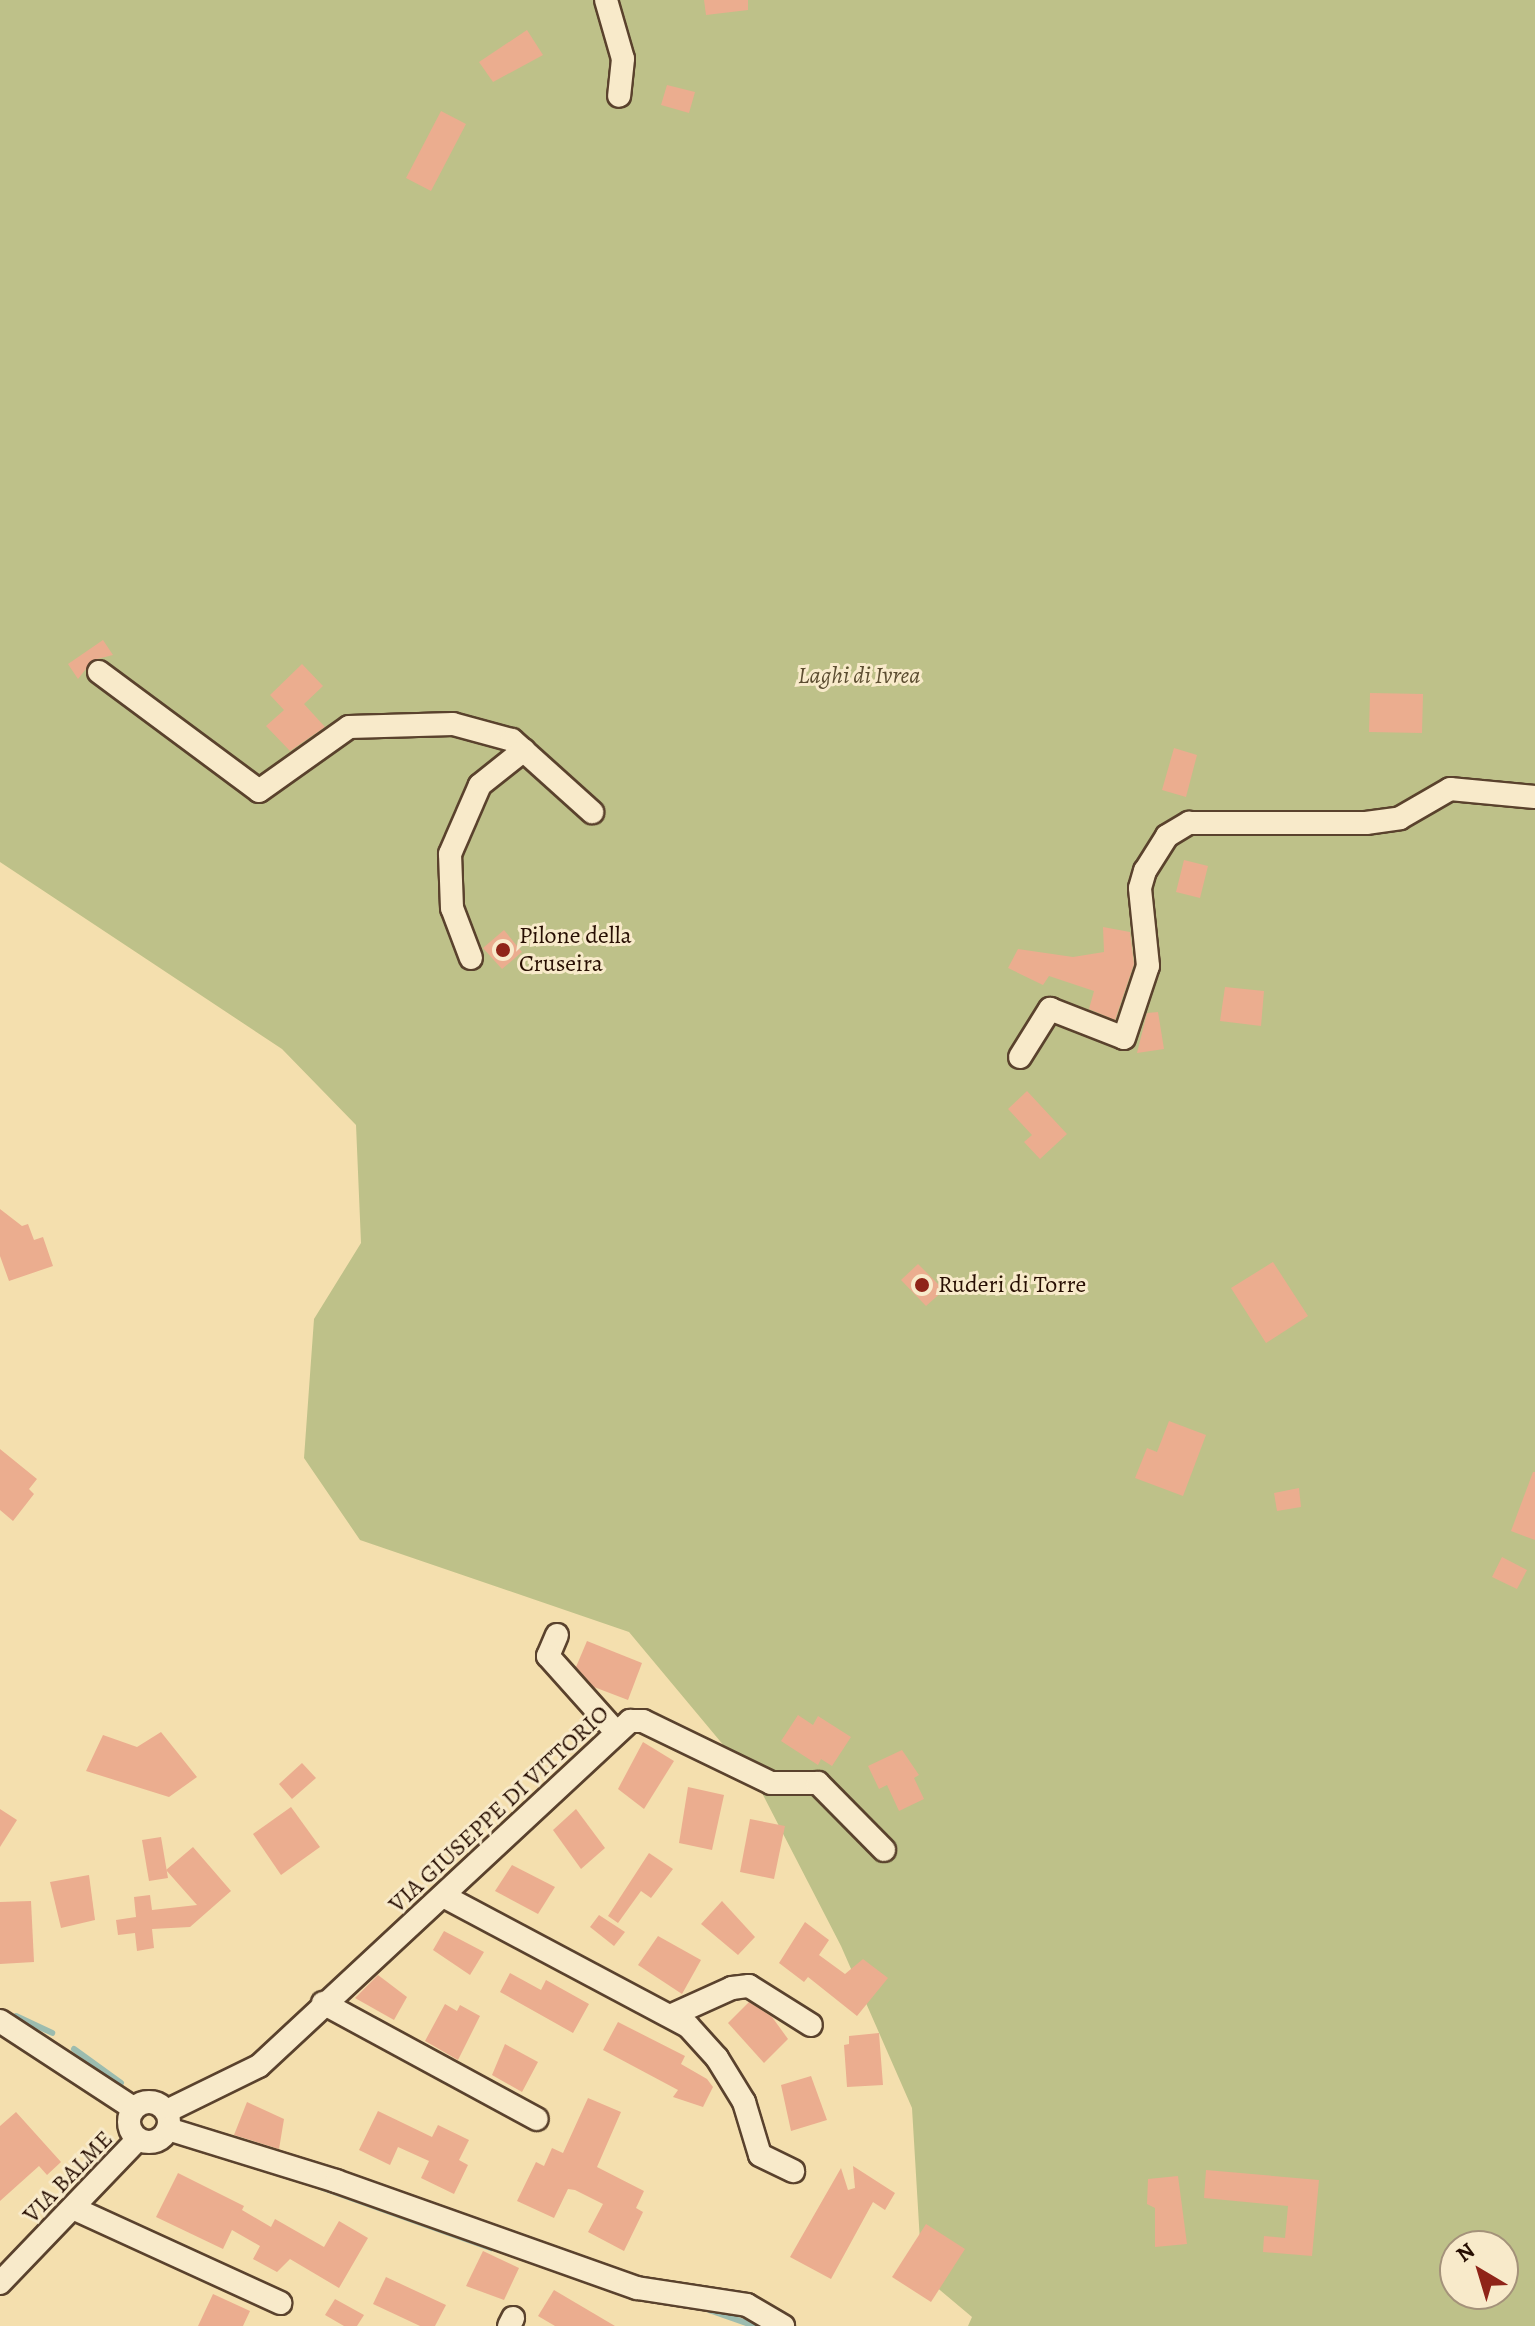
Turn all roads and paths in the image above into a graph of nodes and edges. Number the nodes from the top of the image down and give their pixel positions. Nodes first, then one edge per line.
1 (606, 0) edge
2 (619, 96) dead end
3 (99, 672) dead end
4 (524, 750) junction
5 (1535, 797) edge
6 (592, 812) dead end
7 (471, 958) dead end
8 (1020, 1057) dead end
9 (557, 1635) dead end
10 (615, 1731) junction
11 (884, 1850) dead end
12 (445, 1897) junction
13 (323, 2003) junction
14 (670, 2016) junction
15 (0, 2021) edge
16 (811, 2025) dead end
17 (133, 2108) junction
18 (537, 2119) dead end
19 (168, 2120) junction
20 (138, 2139) junction
21 (793, 2171) dead end
22 (75, 2209) junction
23 (0, 2283) edge
24 (280, 2303) dead end
25 (783, 2326) edge

1 - 2 street
3 - 4 street
4 - 6 street
4 - 7 street
5 - 8 street
9 - 10 street
10 - 11 street, VIA GIUSEPPE DI VITTORIO
10 - 12 street, VIA GIUSEPPE DI VITTORIO
12 - 13 street, VIA GIUSEPPE DI VITTORIO
12 - 14 street
13 - 18 street
13 - 19 street, VIA GIUSEPPE DI VITTORIO
14 - 16 street
14 - 21 street
15 - 17 street, VIA BALME
17 - 19 street
17 - 20 street
19 - 20 street
19 - 25 street
20 - 22 street, VIA BALME
22 - 23 street, VIA BALME
22 - 24 street

